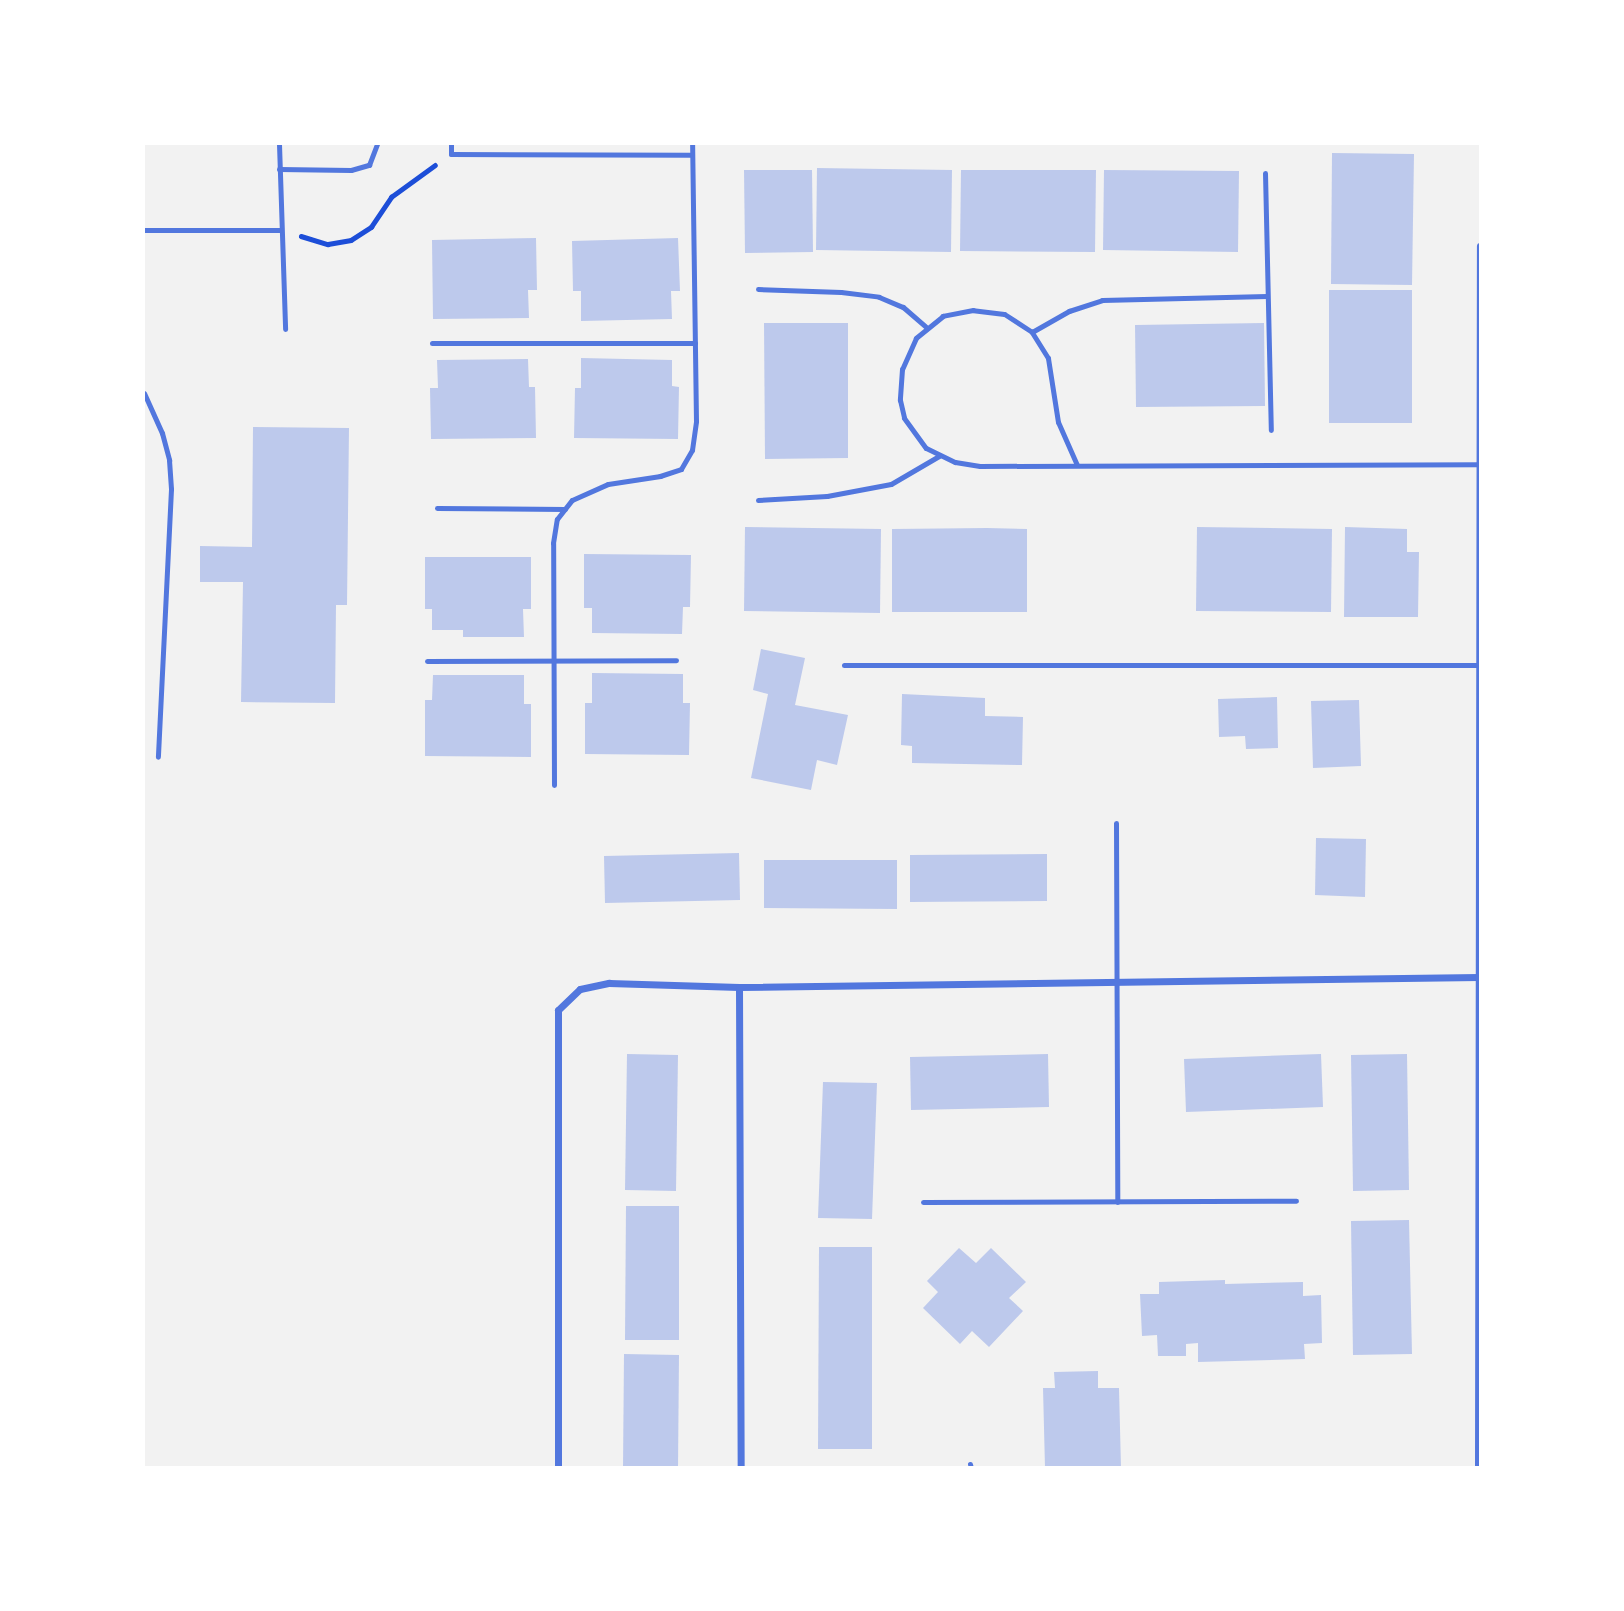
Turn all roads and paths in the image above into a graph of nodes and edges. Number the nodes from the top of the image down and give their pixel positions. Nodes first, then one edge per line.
1 (279, 144) edge
2 (377, 144) edge
3 (451, 144) edge
4 (692, 144) edge
5 (451, 154) junction
6 (691, 155) junction
7 (279, 169) junction
8 (1265, 173) dead end
9 (144, 230) edge
10 (280, 230) junction
11 (1480, 246) edge
12 (758, 289) dead end
13 (1267, 296) junction
14 (926, 327) junction
15 (285, 329) dead end
16 (1032, 332) junction
17 (432, 343) dead end
18 (695, 343) junction
19 (144, 393) edge
20 (1271, 430) dead end
21 (939, 456) junction
22 (1479, 464) junction
23 (1077, 465) junction
24 (758, 500) dead end
25 (437, 508) dead end
26 (565, 509) junction
27 (1480, 655) edge
28 (676, 660) dead end
29 (427, 661) dead end
30 (554, 662) junction
31 (845, 665) dead end
32 (1480, 665) edge
33 (158, 758) dead end
34 (554, 785) dead end
35 (1115, 823) dead end
36 (1479, 977) junction
37 (1115, 982) junction
38 (739, 987) junction
39 (1296, 1201) dead end
40 (923, 1202) dead end
41 (1117, 1202) junction
42 (558, 1468) edge
43 (741, 1468) edge
44 (1478, 1468) edge

1 - 7 lane
2 - 7 lane
3 - 5 lane
4 - 6 lane
5 - 6 lane
5 - 10 path
6 - 18 lane
7 - 10 lane
8 - 13 lane
9 - 10 lane
10 - 15 lane
11 - 22 street
12 - 14 lane
13 - 16 lane
13 - 20 lane
14 - 16 lane
14 - 21 lane
16 - 23 lane
17 - 18 lane
18 - 26 lane
19 - 33 lane
21 - 23 lane
21 - 24 lane
22 - 23 lane
22 - 27 street
25 - 26 lane
26 - 30 lane
27 - 32 street
28 - 30 lane
29 - 30 lane
30 - 34 lane
31 - 32 lane
32 - 36 street
35 - 37 lane
36 - 37 street
36 - 44 street
37 - 38 street
37 - 41 lane
38 - 42 street
38 - 43 street
39 - 41 lane
40 - 41 lane

